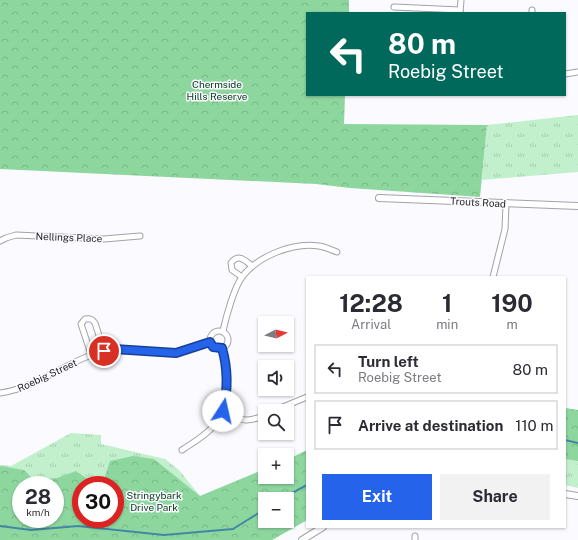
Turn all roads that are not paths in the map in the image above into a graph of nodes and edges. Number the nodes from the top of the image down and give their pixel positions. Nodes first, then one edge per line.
1 (461, 0) edge
2 (394, 7) dead end
3 (460, 12) edge
4 (578, 72) edge
5 (566, 74) edge
6 (379, 198) dead end
7 (506, 204) junction
8 (578, 206) edge
9 (140, 236) dead end
10 (0, 241) edge
11 (337, 252) dead end
12 (252, 266) junction
13 (493, 276) edge
14 (242, 277) junction
15 (223, 331) junction
16 (210, 342) junction
17 (222, 348) junction
18 (104, 351) junction
19 (91, 354) junction
20 (0, 392) edge
21 (306, 396) edge
22 (289, 404) edge
23 (223, 411) junction
24 (258, 418) edge
25 (182, 450) dead end
26 (566, 494) edge
27 (578, 496) edge
28 (321, 528) edge
29 (302, 540) edge

1 - 3 street
2 - 3 street
4 - 5 street
6 - 7 street, Trouts Road
7 - 8 street, Trouts Road
7 - 13 street
9 - 10 street, Nellings Place
11 - 12 street
12 - 14 street
12 - 14 street
14 - 15 street
15 - 16 street, Roebig Street
15 - 17 street
16 - 17 street
16 - 18 street, Roebig Street
17 - 23 street
18 - 19 street, Roebig Street
18 - 19 street
19 - 20 street, Roebig Street
21 - 22 street
23 - 24 street
23 - 25 street
26 - 27 street
28 - 29 street

